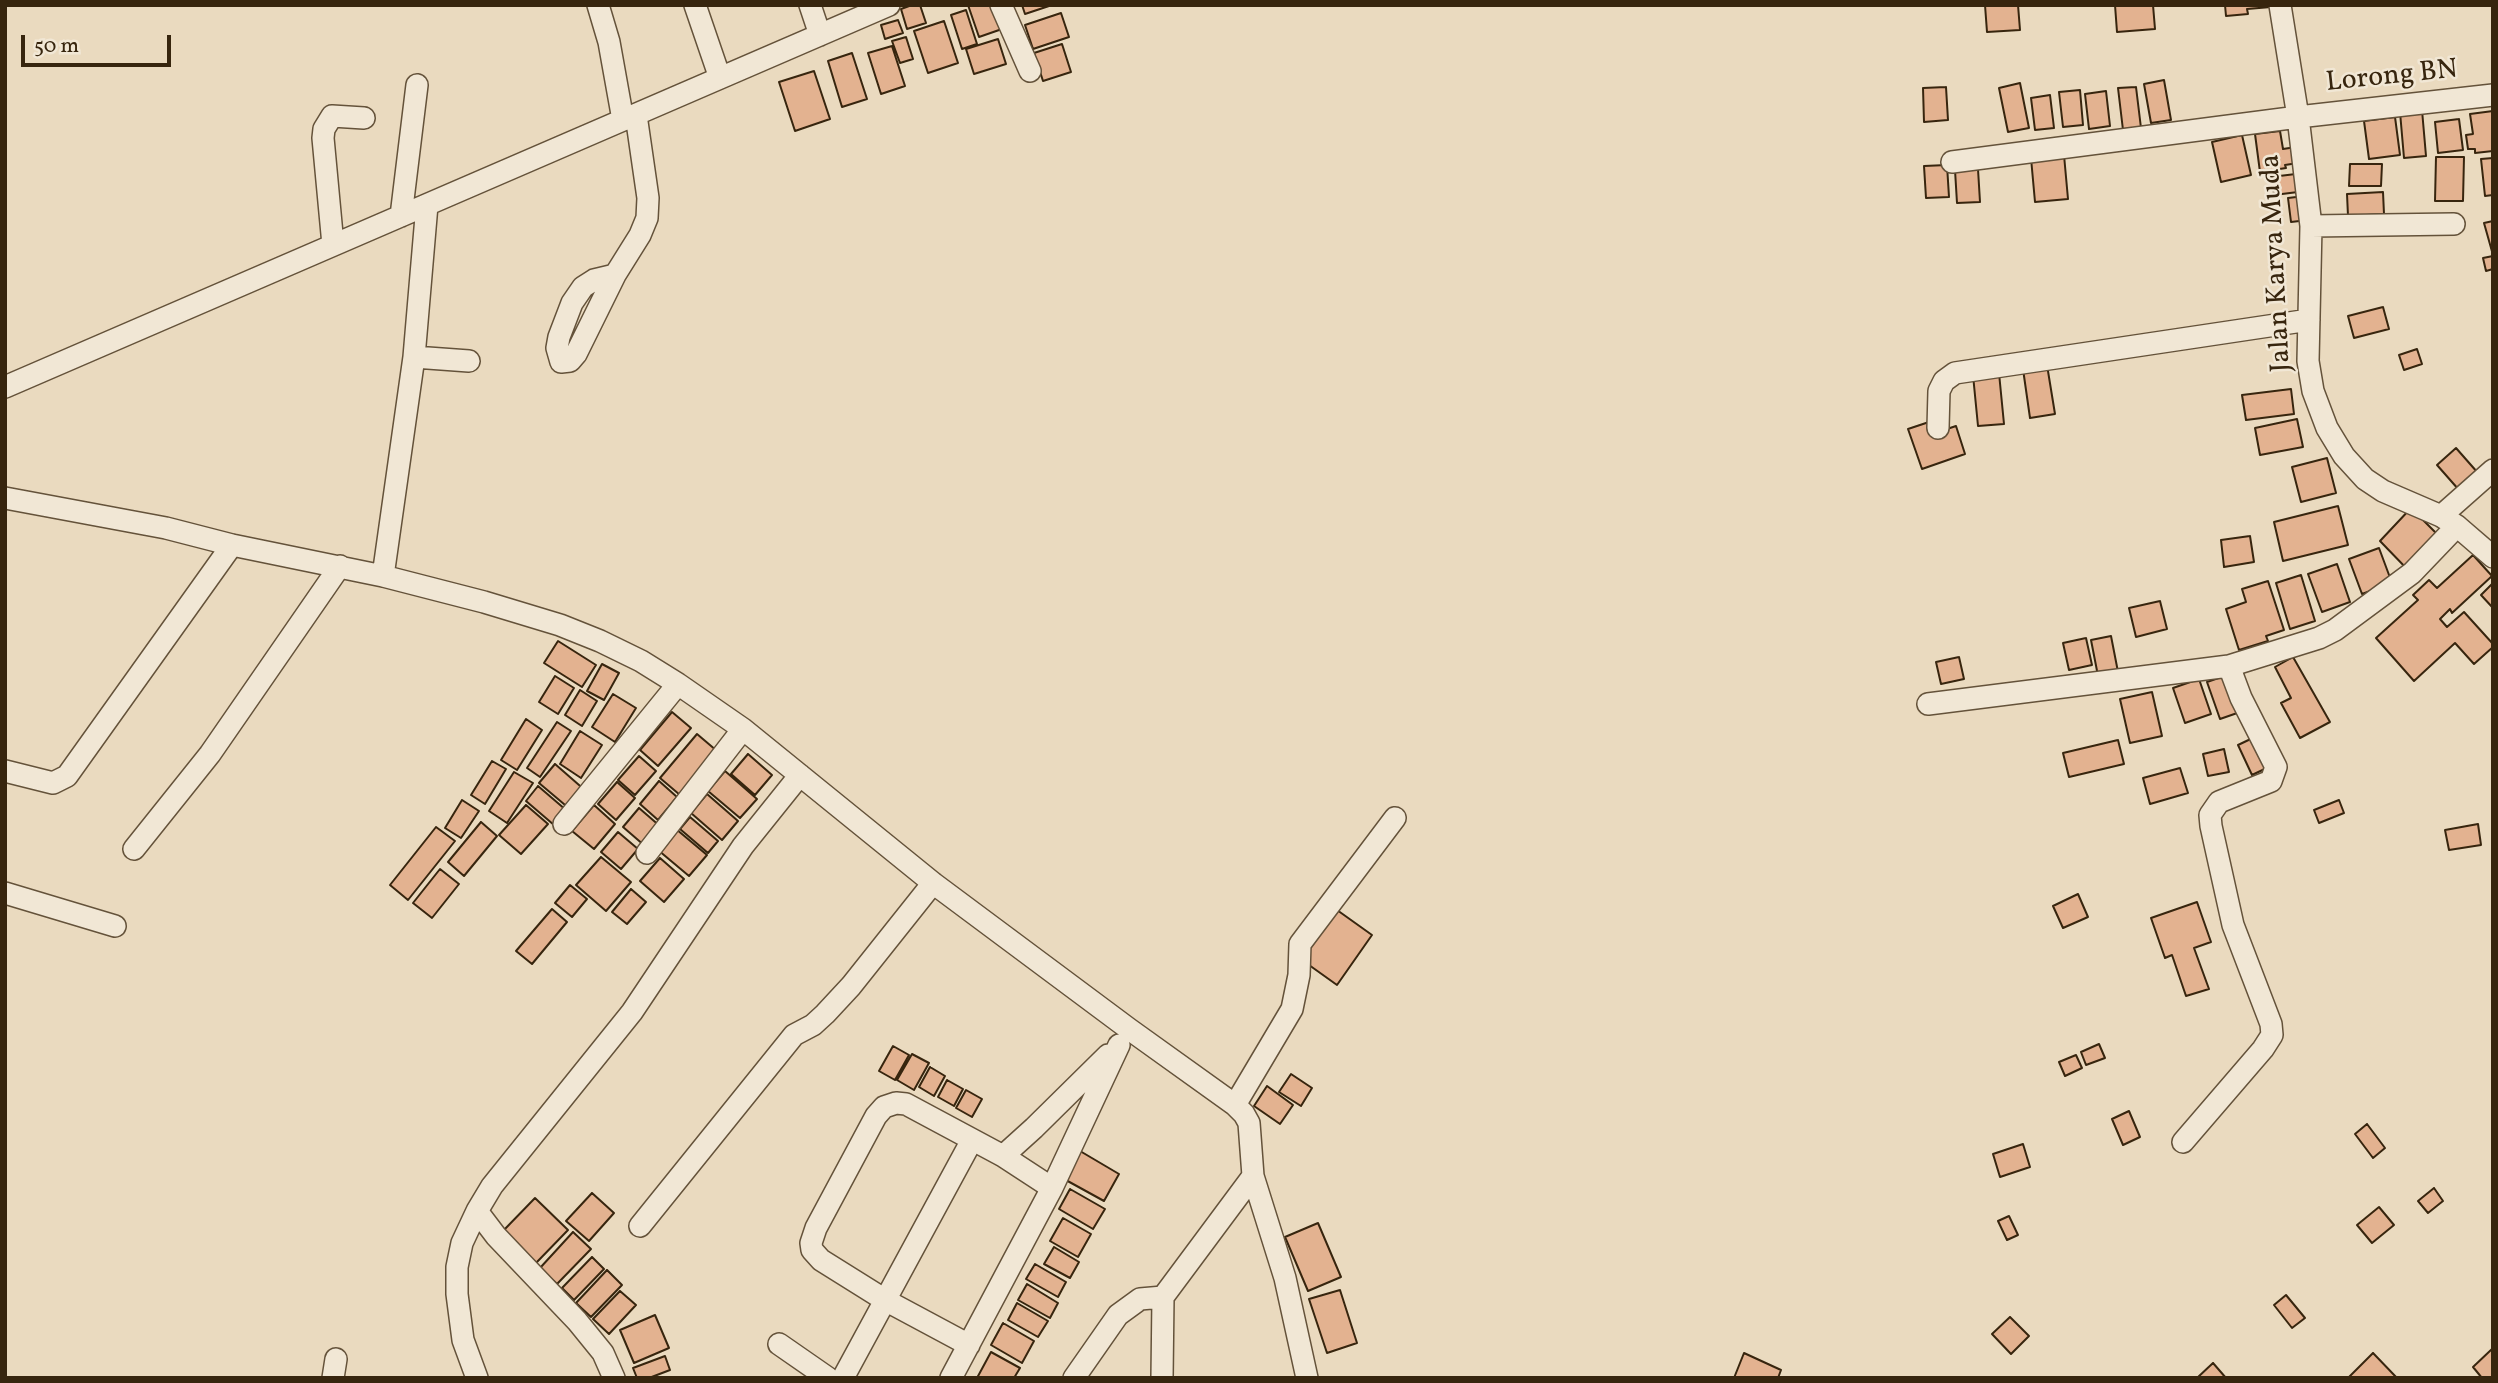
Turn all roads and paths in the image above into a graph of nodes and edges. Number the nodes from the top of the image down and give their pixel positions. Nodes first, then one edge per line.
1 (598, 5) edge
2 (695, 5) edge
3 (810, 5) edge
4 (889, 5) edge
5 (1001, 5) edge
6 (2280, 5) edge
7 (820, 35) junction
8 (1030, 71) dead end
9 (720, 78) junction
10 (417, 85) dead end
11 (2493, 95) edge
12 (629, 117) junction
13 (2298, 117) junction
14 (364, 118) dead end
15 (1952, 162) dead end
16 (427, 205) junction
17 (401, 216) junction
18 (2454, 224) dead end
19 (2311, 226) junction
20 (333, 245) junction
21 (615, 275) dead end
22 (2309, 320) junction
23 (414, 357) junction
24 (469, 362) dead end
25 (5, 387) edge
26 (1938, 428) dead end
27 (2493, 470) edge
28 (5, 498) edge
29 (2449, 521) junction
30 (232, 545) junction
31 (2493, 557) edge
32 (340, 566) junction
33 (383, 576) junction
34 (2229, 666) junction
35 (678, 684) junction
36 (1928, 705) dead end
37 (743, 729) junction
38 (5, 771) edge
39 (800, 775) junction
40 (1395, 818) dead end
41 (565, 824) dead end
42 (134, 849) dead end
43 (648, 853) dead end
44 (933, 883) junction
45 (5, 893) edge
46 (116, 926) dead end
47 (1124, 1037) junction
48 (1235, 1105) junction
49 (972, 1140) junction
50 (2183, 1142) dead end
51 (1003, 1156) junction
52 (1253, 1175) junction
53 (1052, 1188) junction
54 (477, 1211) junction
55 (640, 1226) dead end
56 (1163, 1297) junction
57 (885, 1300) junction
58 (779, 1344) dead end
59 (969, 1345) junction
60 (477, 1378) edge
61 (614, 1378) edge
62 (828, 1378) edge
63 (843, 1378) edge
64 (951, 1378) edge
65 (1074, 1378) edge
66 (1162, 1378) edge
67 (1307, 1378) edge

1 - 12 street
2 - 9 street
3 - 7 street
4 - 7 street
5 - 8 street
6 - 13 street, Jalan Karya Muda
7 - 9 street
9 - 12 street
10 - 17 street
11 - 13 street, Lorong BN
12 - 16 street
12 - 21 street
13 - 15 street, Lorong BN
13 - 19 street, Jalan Karya Muda
14 - 20 street
16 - 17 street
16 - 23 street
17 - 20 street
18 - 19 street
19 - 22 street, Jalan Karya Muda
20 - 25 street
22 - 26 street
22 - 29 street, Jalan Karya Muda
23 - 24 street
23 - 33 street
27 - 29 street
28 - 30 street
29 - 31 street, Jalan Karya Muda
29 - 34 street
30 - 32 street
30 - 38 street
32 - 33 street
32 - 42 street
33 - 35 street
34 - 36 street
34 - 50 street
35 - 37 street
35 - 41 street
37 - 39 street
37 - 43 street
39 - 44 street
39 - 54 street
40 - 48 street
44 - 47 street
44 - 55 street
45 - 46 street
47 - 48 street
47 - 51 street
47 - 53 street
48 - 52 street
49 - 51 street
49 - 57 street
49 - 57 street
51 - 53 street
52 - 56 street
52 - 67 street
53 - 59 street
54 - 60 street
54 - 61 street
56 - 65 street
56 - 66 street
57 - 59 street
57 - 63 street
58 - 62 street
59 - 64 street

